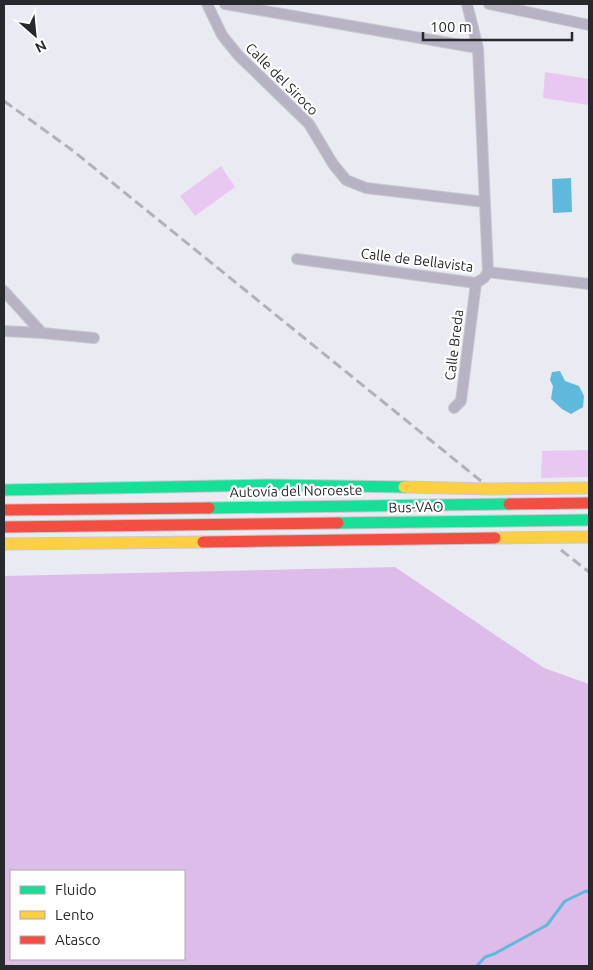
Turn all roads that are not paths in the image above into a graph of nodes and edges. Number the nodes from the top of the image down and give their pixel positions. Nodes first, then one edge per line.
1 (206, 4) edge
2 (226, 4) edge
3 (467, 4) edge
4 (489, 4) edge
5 (589, 25) edge
6 (478, 48) junction
7 (485, 202) junction
8 (297, 259) dead end
9 (488, 272) junction
10 (476, 283) junction
11 (589, 284) edge
12 (4, 291) edge
13 (4, 331) edge
14 (42, 333) junction
15 (94, 338) dead end
16 (454, 408) dead end
17 (589, 488) edge
18 (4, 491) edge
19 (589, 503) edge
20 (419, 504) junction
21 (4, 510) edge
22 (589, 520) edge
23 (4, 527) edge
24 (589, 537) edge
25 (4, 544) edge

1 - 7 street, Calle del Siroco
2 - 6 street
3 - 6 street
4 - 5 street
6 - 7 street
7 - 9 street
8 - 10 street, Calle de Bellavista
9 - 10 street, Calle de Bellavista
9 - 11 street, Calle de Bellavista
10 - 16 street, Calle Breda
12 - 14 street
13 - 14 street
14 - 15 street
17 - 18 highway
18 - 20 highway
19 - 20 highway, Autovía del Noroeste
20 - 21 highway, Autovía del Noroeste
22 - 23 highway, Bus-VAO
24 - 25 highway

